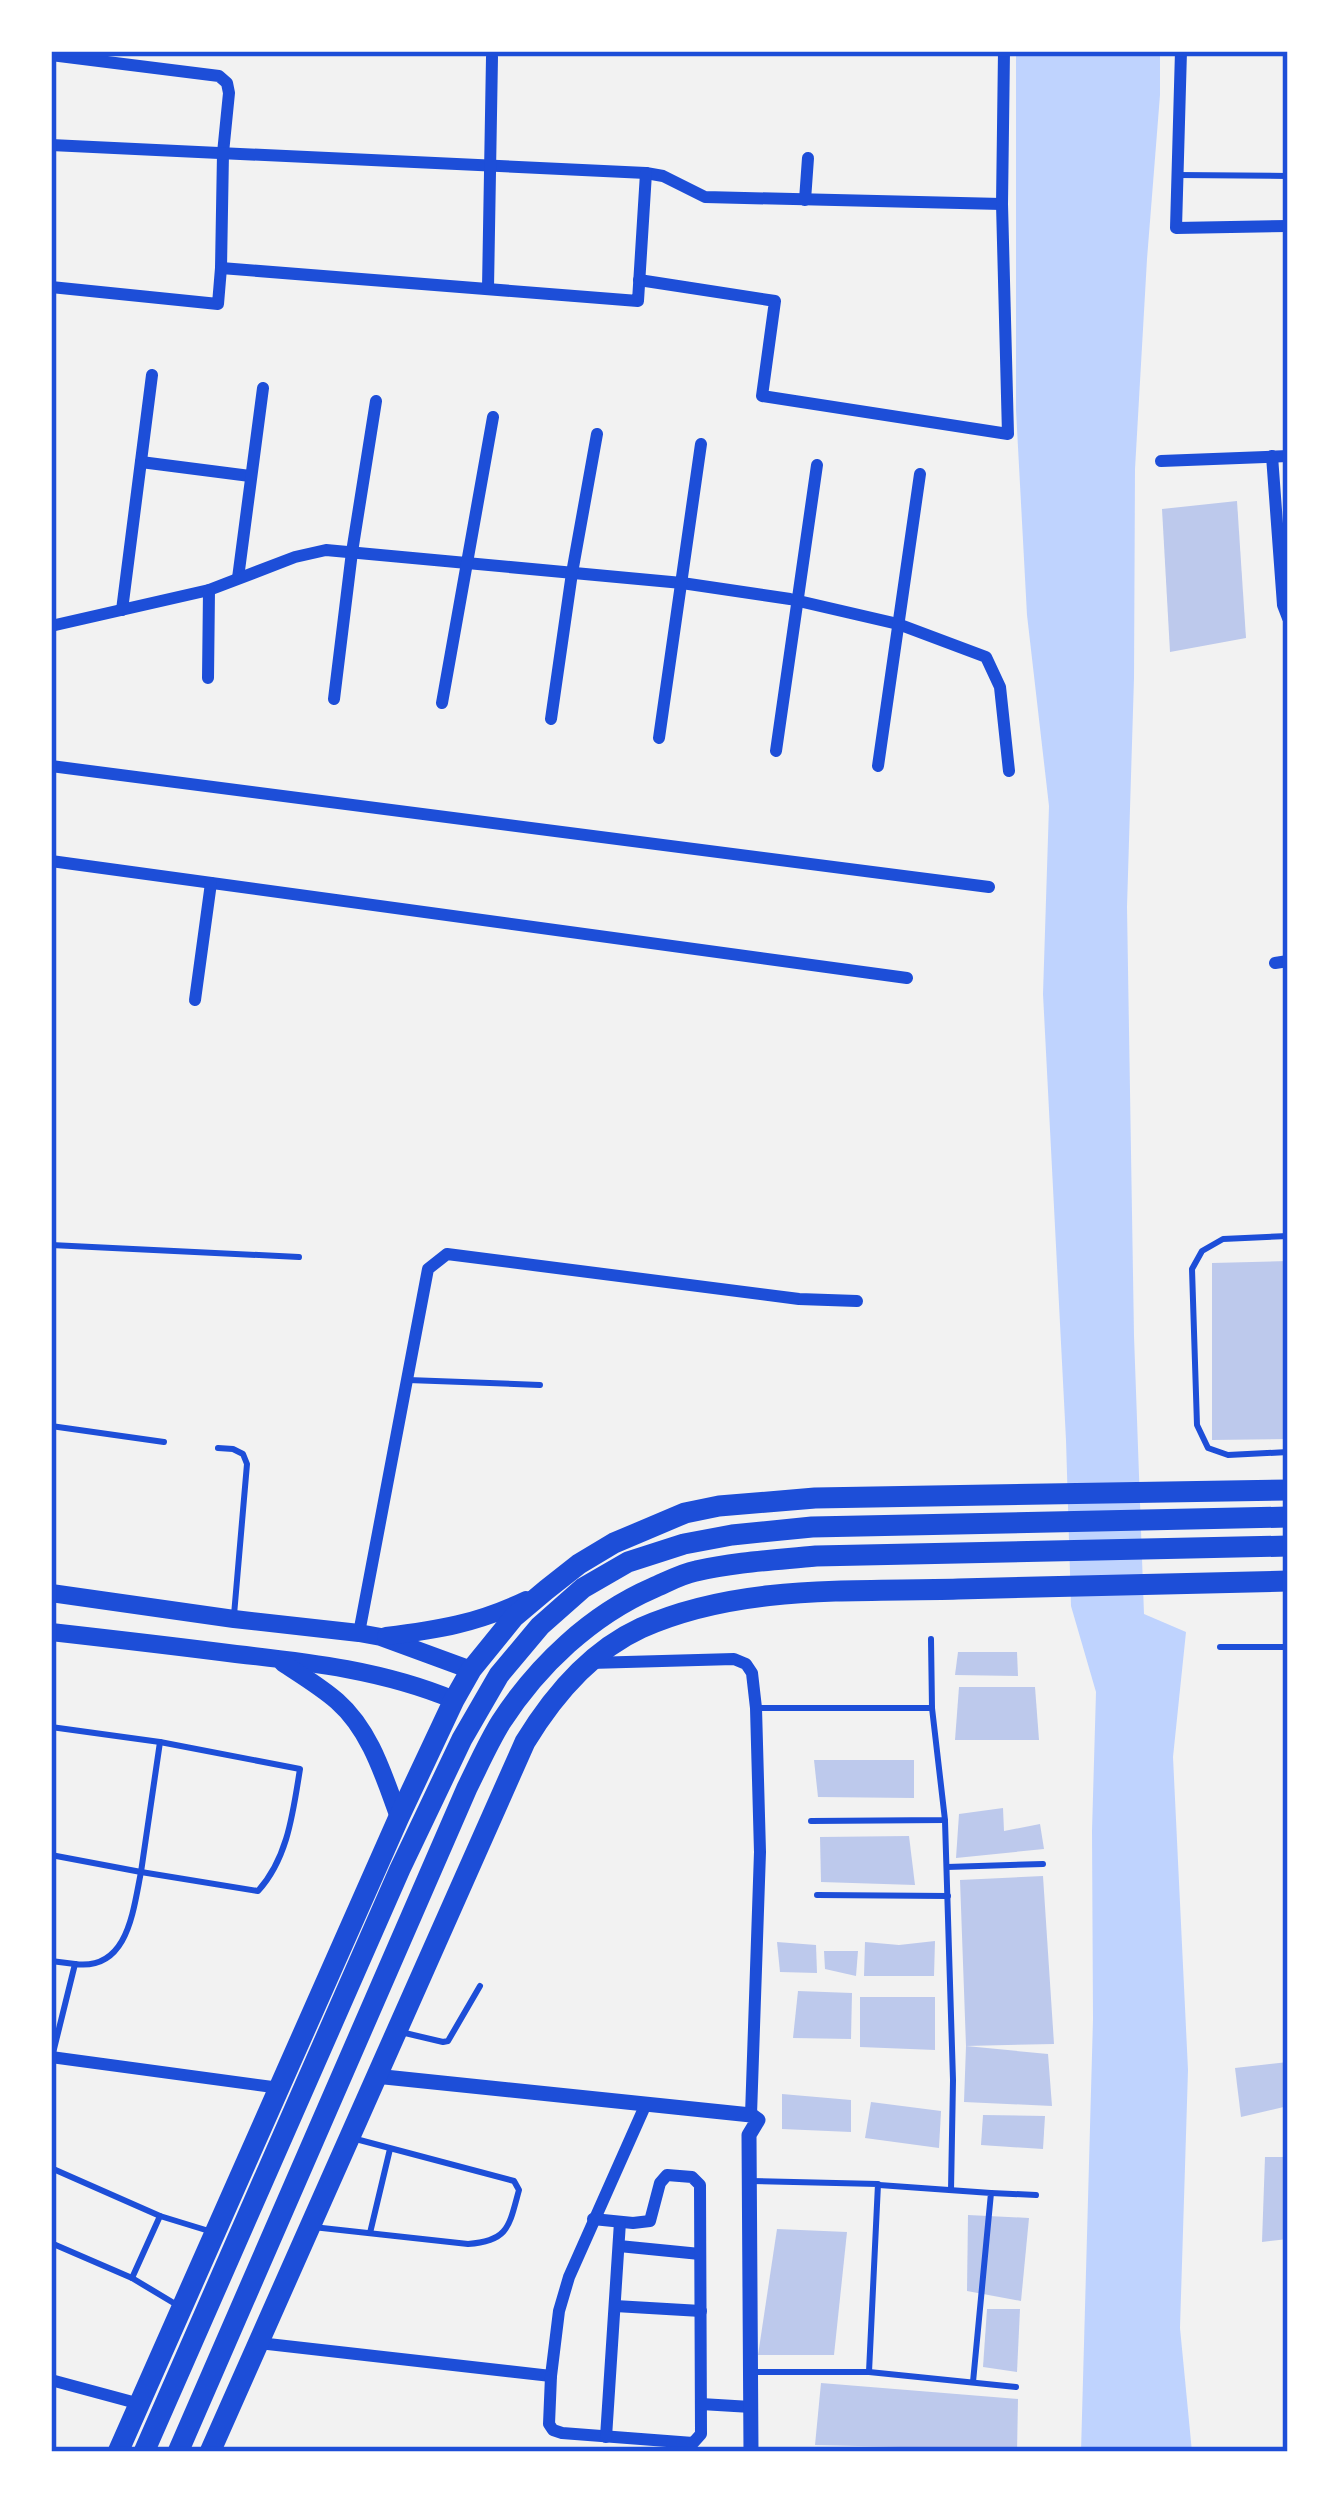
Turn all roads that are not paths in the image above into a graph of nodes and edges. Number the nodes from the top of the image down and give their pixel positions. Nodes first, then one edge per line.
1 (1004, 51) edge
2 (1181, 51) edge
3 (51, 55) edge
4 (492, 57) dead end
5 (51, 145) edge
6 (223, 153) junction
7 (808, 158) dead end
8 (489, 166) junction
9 (646, 173) junction
10 (1176, 175) junction
11 (1288, 176) edge
12 (805, 200) junction
13 (1002, 204) junction
14 (1288, 226) edge
15 (221, 268) junction
16 (639, 280) junction
17 (51, 287) edge
18 (488, 288) junction
19 (152, 375) dead end
20 (263, 388) dead end
21 (376, 401) dead end
22 (493, 417) dead end
23 (597, 434) dead end
24 (701, 444) dead end
25 (1271, 456) junction
26 (1288, 456) edge
27 (1162, 460) dead end
28 (141, 462) junction
29 (817, 465) dead end
30 (920, 474) dead end
31 (250, 476) junction
32 (352, 553) junction
33 (468, 563) junction
34 (572, 573) junction
35 (238, 578) junction
36 (682, 584) junction
37 (209, 590) junction
38 (798, 602) junction
39 (122, 610) junction
40 (1288, 618) edge
41 (898, 623) junction
42 (51, 626) edge
43 (208, 678) dead end
44 (334, 699) dead end
45 (442, 703) dead end
46 (551, 719) dead end
47 (659, 738) dead end
48 (776, 751) dead end
49 (51, 766) edge
50 (878, 766) dead end
51 (1009, 771) dead end
52 (51, 861) edge
53 (212, 883) junction
54 (989, 887) dead end
55 (907, 978) dead end
56 (196, 1000) dead end
57 (1288, 1236) edge
58 (51, 1245) edge
59 (299, 1257) dead end
60 (857, 1301) dead end
61 (408, 1380) junction
62 (540, 1385) dead end
63 (51, 1426) edge
64 (164, 1442) dead end
65 (218, 1448) dead end
66 (1288, 1452) edge
67 (1288, 1490) edge
68 (1288, 1517) edge
69 (1288, 1546) edge
70 (1288, 1581) edge
71 (546, 1590) junction
72 (51, 1593) edge
73 (234, 1619) junction
74 (51, 1632) edge
75 (359, 1633) junction
76 (381, 1637) junction
77 (931, 1639) dead end
78 (1220, 1647) dead end
79 (1288, 1647) edge
80 (275, 1658) junction
81 (588, 1663) junction
82 (471, 1670) junction
83 (454, 1700) junction
84 (756, 1708) junction
85 (932, 1708) junction
86 (543, 1714) junction
87 (51, 1727) edge
88 (160, 1742) junction
89 (525, 1742) junction
90 (399, 1817) junction
91 (945, 1820) junction
92 (811, 1821) dead end
93 (51, 1855) edge
94 (1043, 1864) dead end
95 (947, 1867) junction
96 (141, 1872) junction
97 (817, 1895) dead end
98 (948, 1896) junction
99 (51, 1960) edge
100 (75, 1964) junction
101 (480, 1986) dead end
102 (395, 2030) junction
103 (51, 2057) edge
104 (376, 2075) junction
105 (281, 2089) junction
106 (644, 2106) junction
107 (751, 2116) junction
108 (351, 2138) junction
109 (391, 2148) junction
110 (51, 2168) edge
111 (749, 2181) junction
112 (878, 2185) junction
113 (951, 2190) junction
114 (991, 2193) junction
115 (1036, 2195) dead end
116 (160, 2216) junction
117 (593, 2219) junction
118 (620, 2222) junction
119 (310, 2226) junction
120 (370, 2233) junction
121 (216, 2234) junction
122 (51, 2242) edge
123 (619, 2246) junction
124 (700, 2254) junction
125 (132, 2278) junction
126 (194, 2283) junction
127 (614, 2306) junction
128 (183, 2308) junction
129 (700, 2311) junction
130 (273, 2312) junction
131 (260, 2343) junction
132 (750, 2372) junction
133 (868, 2372) junction
134 (551, 2376) junction
135 (51, 2380) edge
136 (973, 2382) junction
137 (1016, 2387) dead end
138 (140, 2404) junction
139 (701, 2404) junction
140 (751, 2407) junction
141 (606, 2437) junction
142 (118, 2452) edge
143 (144, 2452) edge
144 (178, 2452) edge
145 (210, 2452) edge
146 (751, 2452) edge

1 - 13 street
2 - 10 street
3 - 6 street
4 - 8 street
5 - 6 street
6 - 8 street
6 - 15 street
7 - 12 street
8 - 9 street
8 - 18 street
9 - 12 street
9 - 16 street
10 - 11 lane
10 - 14 street
12 - 13 street
13 - 16 street
15 - 17 street
15 - 18 street
16 - 18 street
19 - 28 street
20 - 31 street
21 - 32 street
22 - 33 street
23 - 34 street
24 - 36 street
25 - 26 street
25 - 27 street
25 - 40 street
28 - 31 street
28 - 39 street
29 - 38 street
30 - 41 street
31 - 35 street
32 - 33 street
32 - 35 street
32 - 44 street
33 - 34 street
33 - 45 street
34 - 36 street
34 - 46 street
35 - 37 street
36 - 38 street
36 - 47 street
37 - 39 street
37 - 43 street
38 - 41 street
38 - 48 street
39 - 42 street
41 - 50 street
41 - 51 street
49 - 54 street
52 - 53 street
53 - 55 street
53 - 56 street
57 - 66 lane
58 - 59 lane
60 - 61 street
61 - 62 lane
61 - 75 street
63 - 64 lane
65 - 73 lane
67 - 71 highway
68 - 143 highway
69 - 144 highway
70 - 81 highway
71 - 76 main road
71 - 82 highway
72 - 73 main road
73 - 75 main road
74 - 80 main road
75 - 76 main road
76 - 82 main road
77 - 85 lane
78 - 79 lane
80 - 83 main road
80 - 90 main road
81 - 84 street
81 - 86 highway
82 - 83 highway
82 - 86 highway
83 - 89 highway
83 - 90 highway
84 - 85 lane
84 - 107 street
85 - 91 lane
86 - 89 highway
87 - 88 lane
88 - 96 lane
88 - 96 lane
89 - 102 highway
90 - 105 highway
91 - 92 lane
91 - 95 lane
93 - 96 lane
94 - 95 lane
95 - 98 lane
96 - 100 lane
97 - 98 lane
98 - 113 lane
99 - 100 lane
100 - 103 lane
101 - 102 lane
102 - 104 highway
103 - 105 street
104 - 106 street
104 - 108 highway
105 - 121 highway
106 - 107 street
106 - 117 street
107 - 111 street
108 - 109 lane
108 - 119 highway
109 - 120 lane
109 - 120 lane
110 - 116 lane
111 - 112 lane
111 - 132 street
112 - 113 lane
112 - 133 lane
113 - 114 lane
114 - 115 lane
114 - 136 lane
116 - 121 lane
116 - 125 lane
117 - 118 street
117 - 134 street
118 - 123 street
118 - 124 street
119 - 120 lane
119 - 130 highway
121 - 126 highway
122 - 125 lane
123 - 124 street
123 - 127 street
124 - 129 street
125 - 128 lane
126 - 128 highway
126 - 130 highway
127 - 129 street
127 - 141 street
128 - 138 highway
129 - 139 street
130 - 131 highway
131 - 134 street
131 - 145 highway
132 - 133 lane
132 - 140 street
133 - 136 lane
134 - 141 street
135 - 138 street
136 - 137 lane
138 - 142 highway
139 - 140 street
139 - 141 street
140 - 146 street

